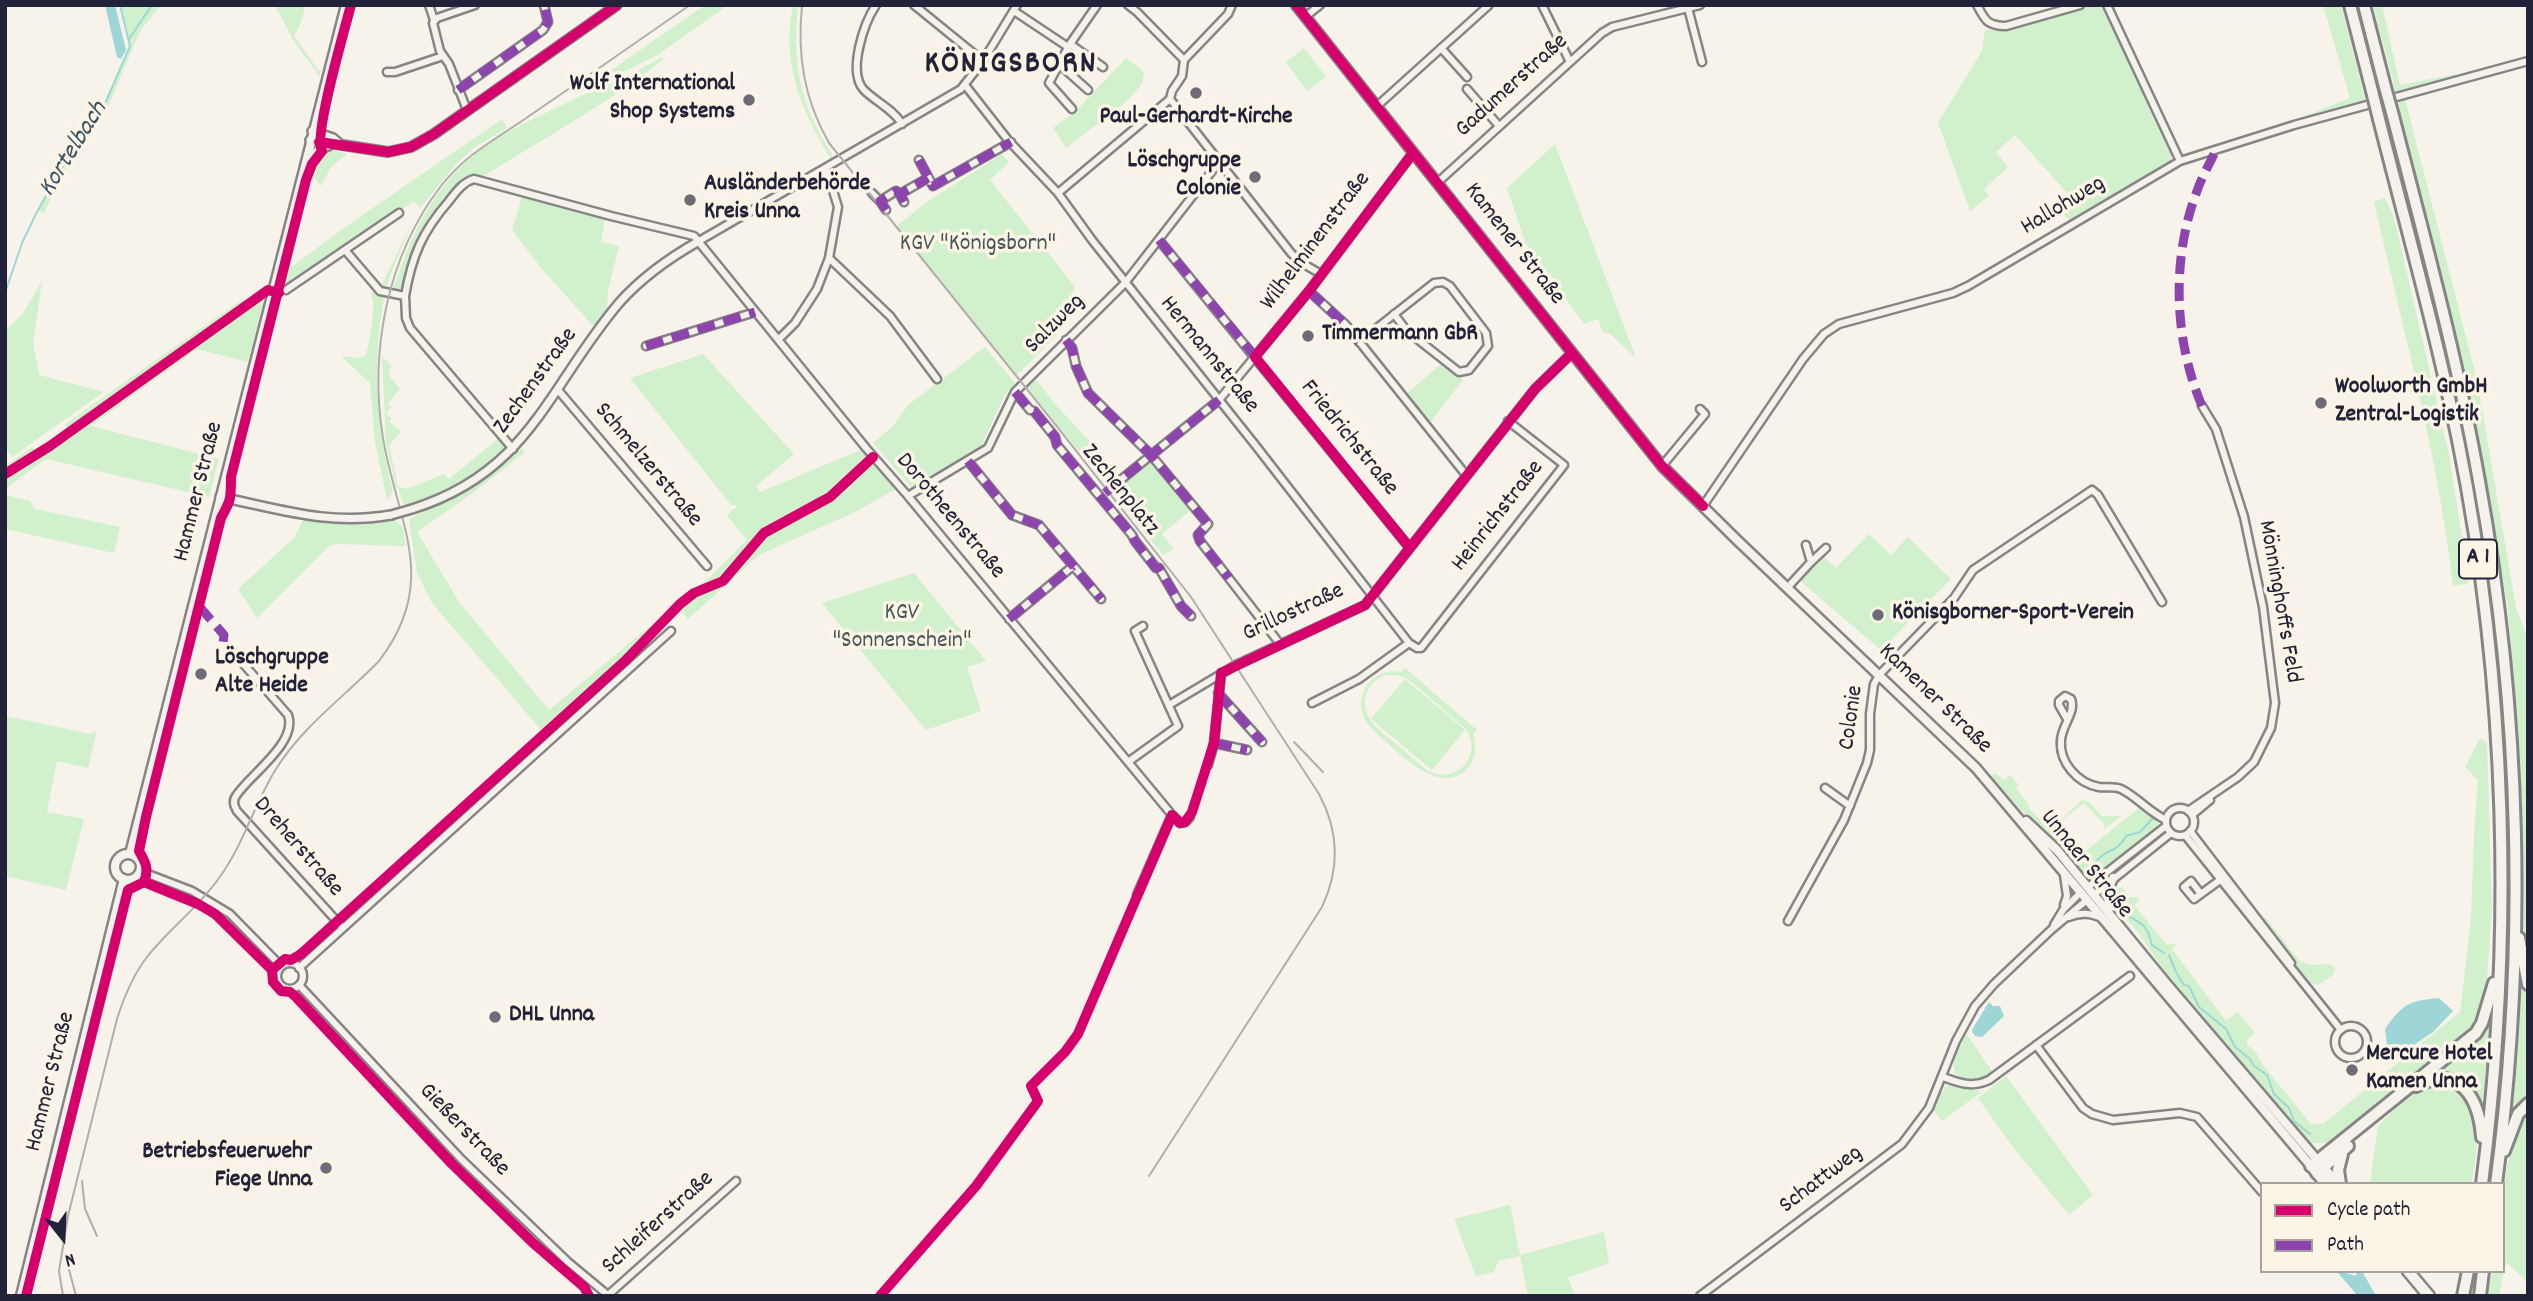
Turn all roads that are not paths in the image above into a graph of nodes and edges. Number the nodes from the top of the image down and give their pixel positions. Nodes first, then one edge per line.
1 (346, 5) edge
2 (429, 5) edge
3 (475, 5) edge
4 (544, 5) edge
5 (617, 5) edge
6 (876, 5) edge
7 (915, 5) edge
8 (1097, 5) edge
9 (1128, 5) edge
10 (1143, 5) edge
11 (1232, 5) edge
12 (1296, 5) edge
13 (1320, 5) edge
14 (1489, 5) edge
15 (1542, 5) edge
16 (1700, 5) edge
17 (1977, 5) edge
18 (2080, 5) edge
19 (2107, 5) edge
20 (2350, 5) edge
21 (2364, 5) edge
22 (1015, 8) edge
23 (1685, 8) edge
24 (1137, 12) junction
25 (1306, 17) junction
26 (434, 20) junction
27 (1069, 46) junction
28 (1441, 48) junction
29 (443, 57) junction
30 (1184, 60) junction
31 (983, 61) junction
32 (2528, 61) edge
33 (1570, 62) junction
34 (1702, 62) dead end
35 (1059, 64) junction
36 (1103, 68) dead end
37 (387, 72) dead end
38 (1467, 77) dead end
39 (965, 85) junction
40 (1467, 89) dead end
41 (458, 90) junction
42 (1088, 90) dead end
43 (1170, 99) junction
44 (1376, 107) junction
45 (1072, 109) dead end
46 (467, 110) junction
47 (902, 124) junction
48 (1499, 126) junction
49 (311, 135) junction
50 (1011, 142) junction
51 (340, 144) junction
52 (331, 145) junction
53 (1413, 153) junction
54 (919, 160) dead end
55 (2180, 161) junction
56 (1219, 162) junction
57 (304, 165) junction
58 (826, 168) junction
59 (928, 178) junction
60 (1437, 183) junction
61 (872, 192) dead end
62 (1058, 193) junction
63 (900, 194) junction
64 (880, 201) junction
65 (904, 202) dead end
66 (886, 210) dead end
67 (399, 213) dead end
68 (1158, 240) junction
69 (699, 241) junction
70 (345, 250) junction
71 (829, 258) junction
72 (1321, 274) junction
73 (1125, 283) junction
74 (286, 290) dead end
75 (1309, 291) junction
76 (405, 296) junction
77 (755, 312) junction
78 (1394, 314) junction
79 (779, 339) junction
80 (1066, 341) junction
81 (1359, 342) junction
82 (646, 346) dead end
83 (1572, 353) junction
84 (1255, 357) junction
85 (937, 379) dead end
86 (558, 390) junction
87 (1015, 392) junction
88 (1219, 400) junction
89 (2202, 407) dead end
90 (1699, 409) dead end
91 (1508, 421) junction
92 (513, 449) junction
93 (1151, 454) junction
94 (968, 461) junction
95 (1662, 466) junction
96 (1466, 475) junction
97 (1118, 482) dead end
98 (908, 496) junction
99 (220, 497) junction
100 (1703, 506) junction
101 (1806, 545) dead end
102 (1409, 547) junction
103 (1826, 548) dead end
104 (1811, 562) junction
105 (707, 566) dead end
106 (1073, 566) junction
107 (1788, 587) junction
108 (1373, 596) junction
109 (1101, 599) dead end
110 (2162, 602) dead end
111 (1191, 616) dead end
112 (1009, 618) junction
113 (1143, 626) dead end
114 (671, 631) dead end
115 (1409, 643) junction
116 (1280, 644) junction
117 (1421, 648) joint
118 (240, 660) dead end
119 (1221, 673) junction
120 (1880, 674) junction
121 (1218, 693) junction
122 (1312, 703) dead end
123 (1169, 705) junction
124 (2067, 719) dead end
125 (1262, 742) dead end
126 (1214, 743) junction
127 (1247, 750) dead end
128 (1128, 762) junction
129 (1208, 765) dead end
130 (1825, 788) dead end
131 (1850, 806) junction
132 (2190, 813) junction
133 (1172, 815) junction
134 (2018, 816) junction
135 (1190, 817) dead end
136 (2167, 820) junction
137 (2171, 833) junction
138 (2188, 833) junction
139 (130, 854) junction
140 (2062, 869) junction
141 (140, 871) junction
142 (2113, 878) junction
143 (2221, 878) junction
144 (124, 879) junction
145 (2088, 893) junction
146 (2201, 894) dead end
147 (1137, 895) dead end
148 (2063, 910) junction
149 (2514, 911) junction
150 (2106, 916) junction
151 (2064, 919) junction
152 (1788, 920) dead end
153 (342, 928) junction
154 (2051, 930) junction
155 (2500, 956) junction
156 (281, 966) junction
157 (299, 968) junction
158 (2130, 976) dead end
159 (2528, 984) edge
160 (299, 985) junction
161 (2341, 1030) junction
162 (2036, 1045) junction
163 (1943, 1077) junction
164 (2528, 1104) edge
165 (2345, 1149) junction
166 (2484, 1164) junction
167 (2317, 1167) junction
168 (2498, 1167) junction
169 (736, 1181) dead end
170 (2325, 1182) edge
171 (2336, 1182) edge
172 (2338, 1182) edge
173 (2482, 1182) edge
174 (2496, 1182) edge
175 (2260, 1190) edge
176 (2403, 1273) edge
177 (2410, 1273) edge
178 (2468, 1273) edge
179 (2483, 1273) edge
180 (608, 1295) edge
181 (21, 1296) edge
182 (1700, 1296) edge
183 (2422, 1296) edge
184 (2429, 1296) edge
185 (2463, 1296) edge
186 (2480, 1296) edge

1 - 49 main road, Hammer Straße
2 - 26 street
3 - 26 street
4 - 41 street
5 - 46 street
6 - 47 street
7 - 31 street
8 - 27 street
9 - 24 street
10 - 24 street
11 - 30 street
12 - 25 main road, Kamener Straße
13 - 25 street
14 - 28 street
15 - 33 street
16 - 23 street, Gadumerstraße
17 - 18 street
19 - 55 street
20 - 155 highway, A 1, bridge
21 - 149 highway, A 1, bridge
22 - 27 street, Zechenstraße
22 - 31 street, Zechenstraße
23 - 33 street, Gadumerstraße
23 - 34 street
24 - 30 street
25 - 44 main road, Kamener Straße
26 - 29 street
27 - 35 street
27 - 36 street, Zechenstraße
28 - 38 street
28 - 44 street
29 - 37 street
29 - 41 street
30 - 43 street
31 - 39 street, Zechenstraße
32 - 55 street, Hallohweg
33 - 48 street, Gadumerstraße
35 - 42 street
35 - 45 street
39 - 47 street, Zechenstraße
39 - 50 street, Hermannstraße
40 - 48 street
41 - 46 street
43 - 56 street
43 - 62 street
44 - 53 main road, Kamener Straße
46 - 51 street
47 - 58 street, Zechenstraße
48 - 60 street, Gadumerstraße
49 - 51 street
49 - 52 street
49 - 57 main road, Hammer Straße
50 - 59 street
50 - 62 street, Hermannstraße
51 - 52 street
52 - 57 street
53 - 60 main road, Kamener Straße
53 - 72 street, Wilhelminenstraße
54 - 59 street
55 - 100 street, Hallohweg
56 - 68 street, Salzweg
56 - 72 street
57 - 99 main road, Hammer Straße
58 - 69 street, Zechenstraße
58 - 71 street
59 - 63 street
60 - 83 main road, Kamener Straße
61 - 64 street
62 - 73 street, Hermannstraße
63 - 64 street
63 - 65 street
64 - 66 street
67 - 70 street
68 - 73 street, Salzweg
68 - 84 street, Friedrichstraße
69 - 76 street
69 - 77 street, Dorotheenstraße
69 - 86 street, Zechenstraße
70 - 74 street
70 - 76 street
71 - 79 street
71 - 85 street
72 - 75 street, Wilhelminenstraße
73 - 80 street, Salzweg
73 - 88 street, Hermannstraße
75 - 81 street
75 - 84 street, Wilhelminenstraße
76 - 92 street
77 - 79 street, Dorotheenstraße
77 - 82 street
78 - 78 street
78 - 81 street
79 - 98 street, Dorotheenstraße
80 - 87 street, Salzweg
80 - 93 street
81 - 96 street
83 - 91 street, Grillostraße
83 - 95 main road, Kamener Straße
84 - 88 street, Wilhelminenstraße
84 - 102 street, Friedrichstraße
86 - 92 street, Zechenstraße
86 - 105 street, Schmelzerstraße
87 - 94 street, Salzweg
87 - 111 street, Zechenplatz
88 - 93 street, Wilhelminenstraße
88 - 108 street, Hermannstraße
89 - 132 street, Mönninghoffs Feld
90 - 95 street
91 - 96 street, Grillostraße
91 - 117 street, Heinrichstraße
92 - 99 street, Zechenstraße, bridge
93 - 97 street, Wilhelminenstraße
93 - 116 street
94 - 98 street, Salzweg
94 - 106 street
95 - 100 main road, Kamener Straße
96 - 102 street, Grillostraße
98 - 112 street, Dorotheenstraße
99 - 139 main road, Hammer Straße
100 - 107 main road, Kamener Straße
101 - 104 street
102 - 108 street, Grillostraße
103 - 104 street
104 - 107 street
106 - 109 street
106 - 112 street
107 - 120 main road, Kamener Straße
108 - 115 street, Hermannstraße
108 - 116 street, Grillostraße
110 - 120 street
112 - 128 street, Dorotheenstraße
113 - 123 street
114 - 153 street
115 - 117 street, Hermannstraße
115 - 122 street
116 - 119 street, Grillostraße
118 - 153 street, Dreherstraße
119 - 121 street
119 - 123 street, Grillostraße
120 - 131 street, Colonie
120 - 134 main road, Kamener Straße
121 - 125 street
121 - 126 street
123 - 128 street
124 - 136 street
126 - 127 street
126 - 129 street
128 - 133 street, Dorotheenstraße
130 - 131 street
131 - 152 street, Colonie
132 - 136 street
132 - 138 street
133 - 135 street
133 - 147 street
134 - 140 main road, Unnaer Straße
134 - 145 main road, Unnaer Straße
136 - 137 street
136 - 145 street
137 - 138 street
137 - 142 street
138 - 143 street
139 - 141 main road
139 - 144 main road
140 - 145 main road, Unnaer Straße
140 - 148 street
141 - 144 main road
141 - 156 street
142 - 145 street
142 - 150 main road
143 - 146 street
143 - 161 street
144 - 181 main road, Hammer Straße
145 - 148 street, Schattweg
145 - 150 main road, Unnaer Straße
145 - 151 street, Schattweg
148 - 154 street, Schattweg
149 - 159 highway
149 - 168 highway, A 1
150 - 151 street
150 - 167 main road, Unnaer Straße
151 - 154 street, Schattweg
153 - 157 street
154 - 163 street, Schattweg
155 - 166 highway, A 1
155 - 167 highway
156 - 157 street
156 - 160 street
157 - 160 street
158 - 162 street
160 - 180 street, Gießerstraße
161 - 161 street
162 - 163 street
162 - 175 street
163 - 182 street, Schattweg
164 - 168 highway
165 - 166 highway
165 - 167 highway
165 - 172 highway
166 - 173 highway, A 1
167 - 170 main road, Unnaer Straße
167 - 171 main road, Unnaer Straße
168 - 174 highway, A 1
169 - 180 street, Schleiferstraße
176 - 183 main road
177 - 184 main road
178 - 185 highway
179 - 186 highway

